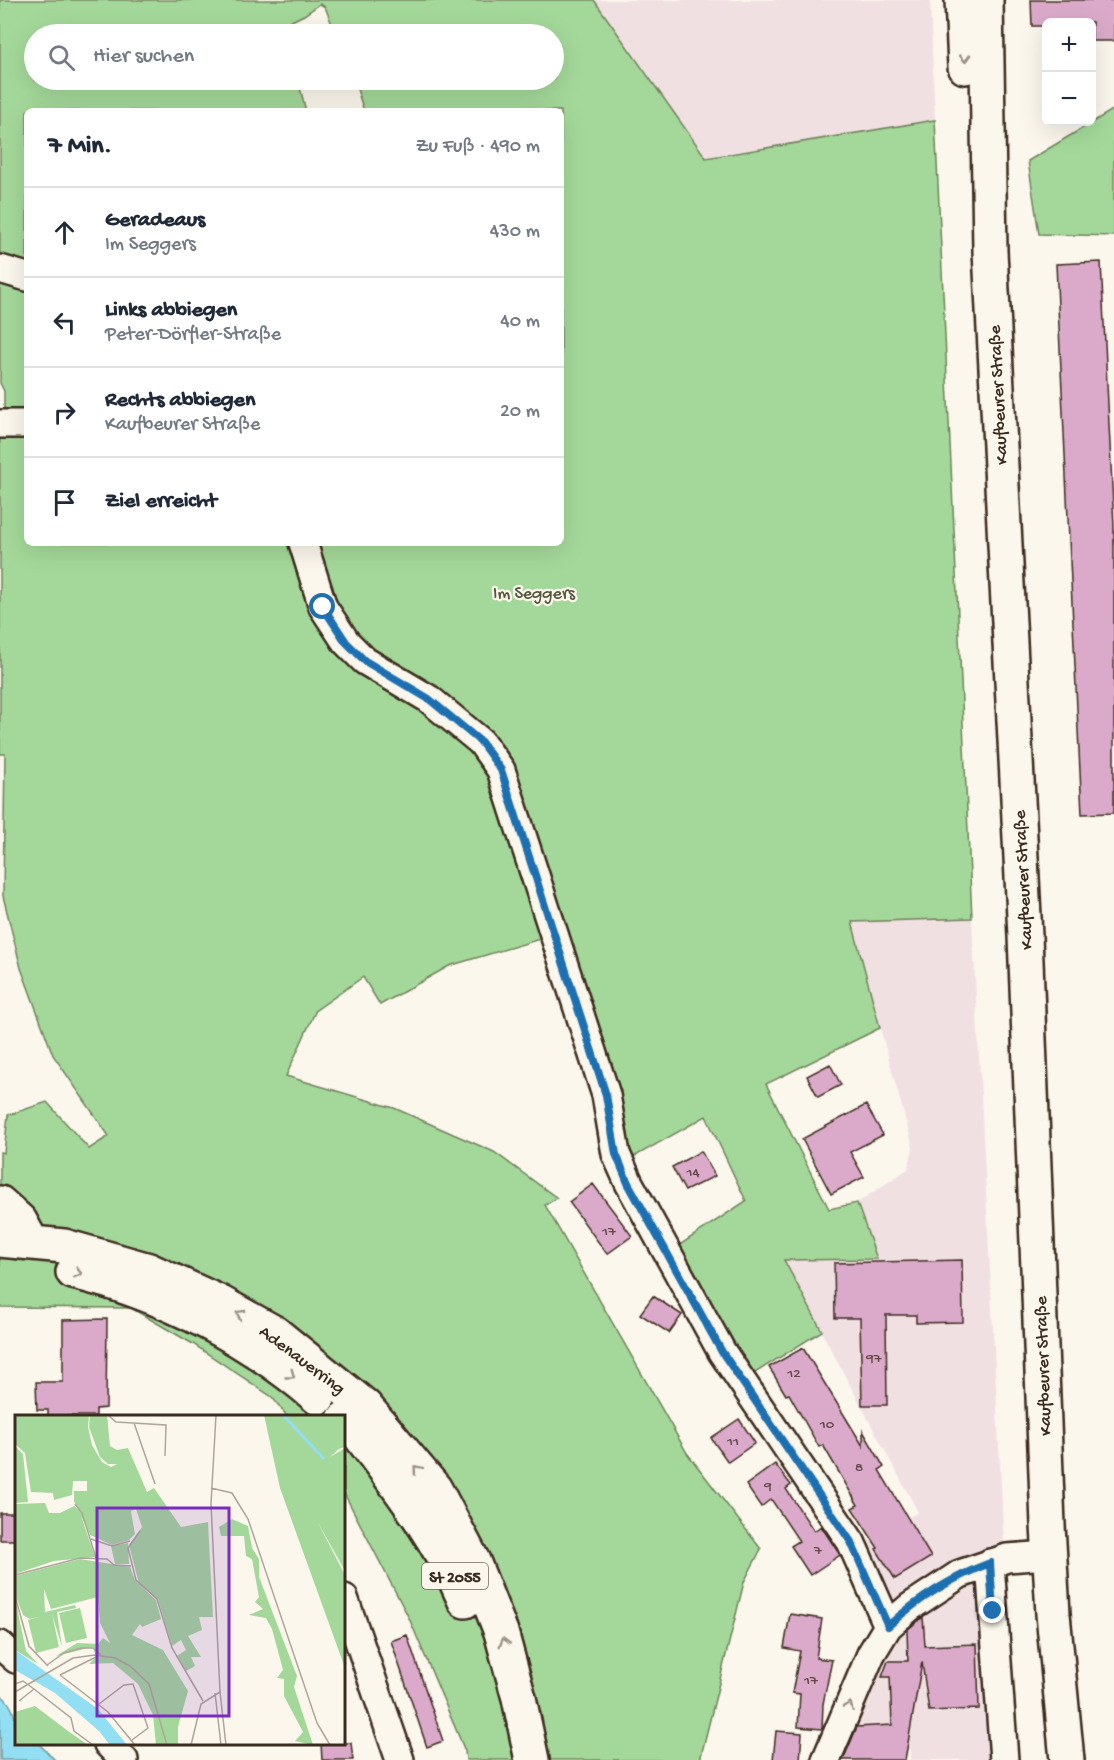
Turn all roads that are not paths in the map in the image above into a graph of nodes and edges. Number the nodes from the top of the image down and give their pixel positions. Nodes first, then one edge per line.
1 (962, 0) edge
2 (986, 0) edge
3 (0, 269) edge
4 (24, 276) edge
5 (0, 424) edge
6 (24, 424) edge
7 (304, 546) edge
8 (0, 1203) edge
9 (15, 1240) edge
10 (0, 1261) edge
11 (339, 1415) edge
12 (345, 1420) edge
13 (1034, 1556) junction
14 (990, 1563) junction
15 (345, 1601) edge
16 (888, 1626) junction
17 (110, 1745) edge
18 (124, 1760) edge
19 (400, 1760) edge
20 (512, 1760) edge
21 (532, 1760) edge
22 (826, 1760) edge
23 (1004, 1760) edge
24 (1047, 1760) edge
25 (1067, 1760) edge

1 -> 13 main road, Kaufbeurer Straße
2 - 25 main road, Kaufbeurer Straße
3 - 4 street
5 - 6 street
7 - 16 street
8 - 9 main road
21 -> 9 main road, Adenauerring / St 2055
10 -> 11 main road, Adenauerring
12 - 20 main road, Adenauerring / St 2055
13 - 14 street
13 - 24 main road, Kaufbeurer Straße
14 - 16 street
14 - 23 street
15 - 19 street
22 -> 16 street
17 - 18 street

